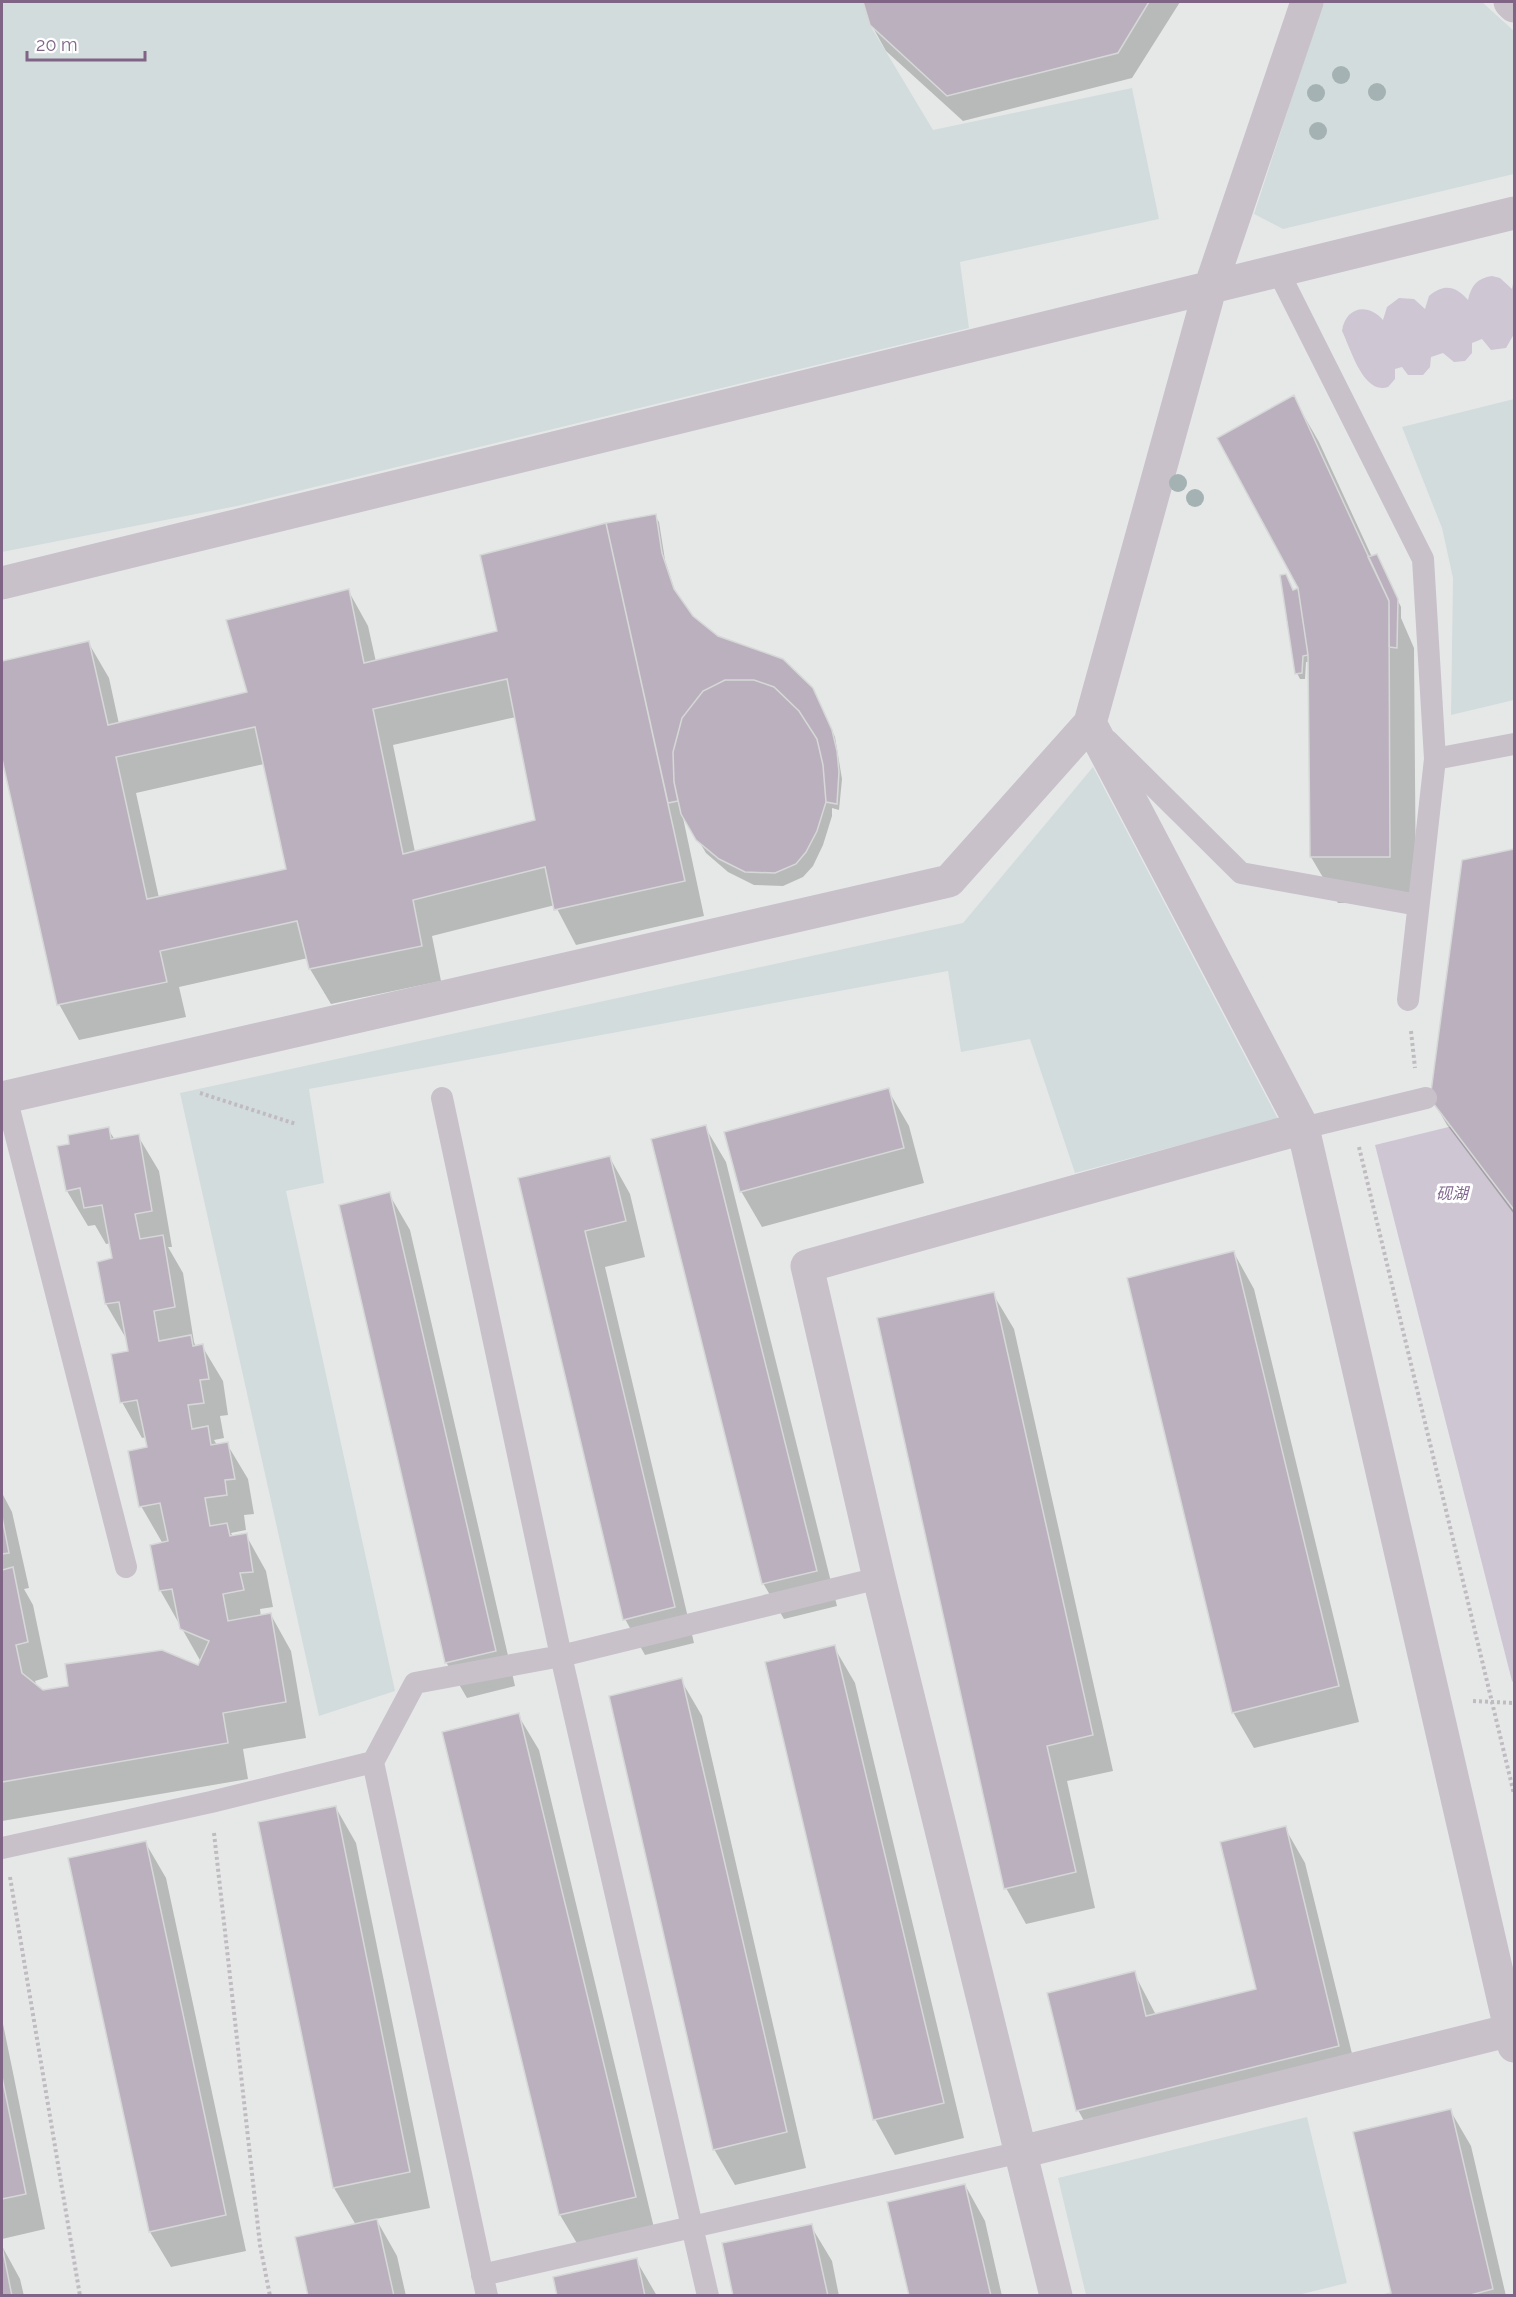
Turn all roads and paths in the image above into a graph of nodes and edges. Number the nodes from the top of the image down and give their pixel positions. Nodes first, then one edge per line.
1 (1306, 2) edge
2 (1510, 2) edge
3 (1515, 6) edge
4 (1515, 213) edge
5 (1277, 269) junction
6 (1211, 285) junction
7 (2, 583) edge
8 (1090, 723) junction
9 (1515, 744) edge
10 (1435, 759) junction
11 (1418, 905) junction
12 (1408, 1000) joint
13 (3, 1091) edge
14 (195, 1091) dead end
15 (442, 1098) dead end
16 (1422, 1099) joint
17 (1352, 1117) junction
18 (296, 1124) dead end
19 (1303, 1128) junction
20 (126, 1567) dead end
21 (879, 1578) junction
22 (561, 1656) junction
23 (373, 1762) junction
24 (1515, 1794) edge
25 (211, 1802) junction
26 (3, 1847) edge
27 (1513, 2038) edge
28 (1021, 2152) junction
29 (692, 2227) junction
30 (485, 2285) edge
31 (80, 2295) edge
32 (270, 2295) edge
33 (708, 2295) edge
34 (1056, 2295) edge

1 - 6 street
2 - 3 street
4 - 5 street
5 - 6 street
5 - 10 lane
6 - 7 street
6 - 8 street
8 - 11 lane
8 - 13 street
8 - 19 street
9 - 10 lane
10 - 11 lane
11 - 12 lane
12 - 16 path
13 - 20 lane
14 - 18 path
15 - 22 lane
16 - 17 lane
17 - 19 lane
17 - 24 path
19 - 21 street
19 - 27 street
21 - 22 lane
21 - 28 street
22 - 23 lane
22 - 29 lane
23 - 25 lane
23 - 30 lane
25 - 26 lane
25 - 32 path
26 - 31 path
27 - 28 street
28 - 29 lane
28 - 34 street
29 - 30 lane
29 - 33 lane

